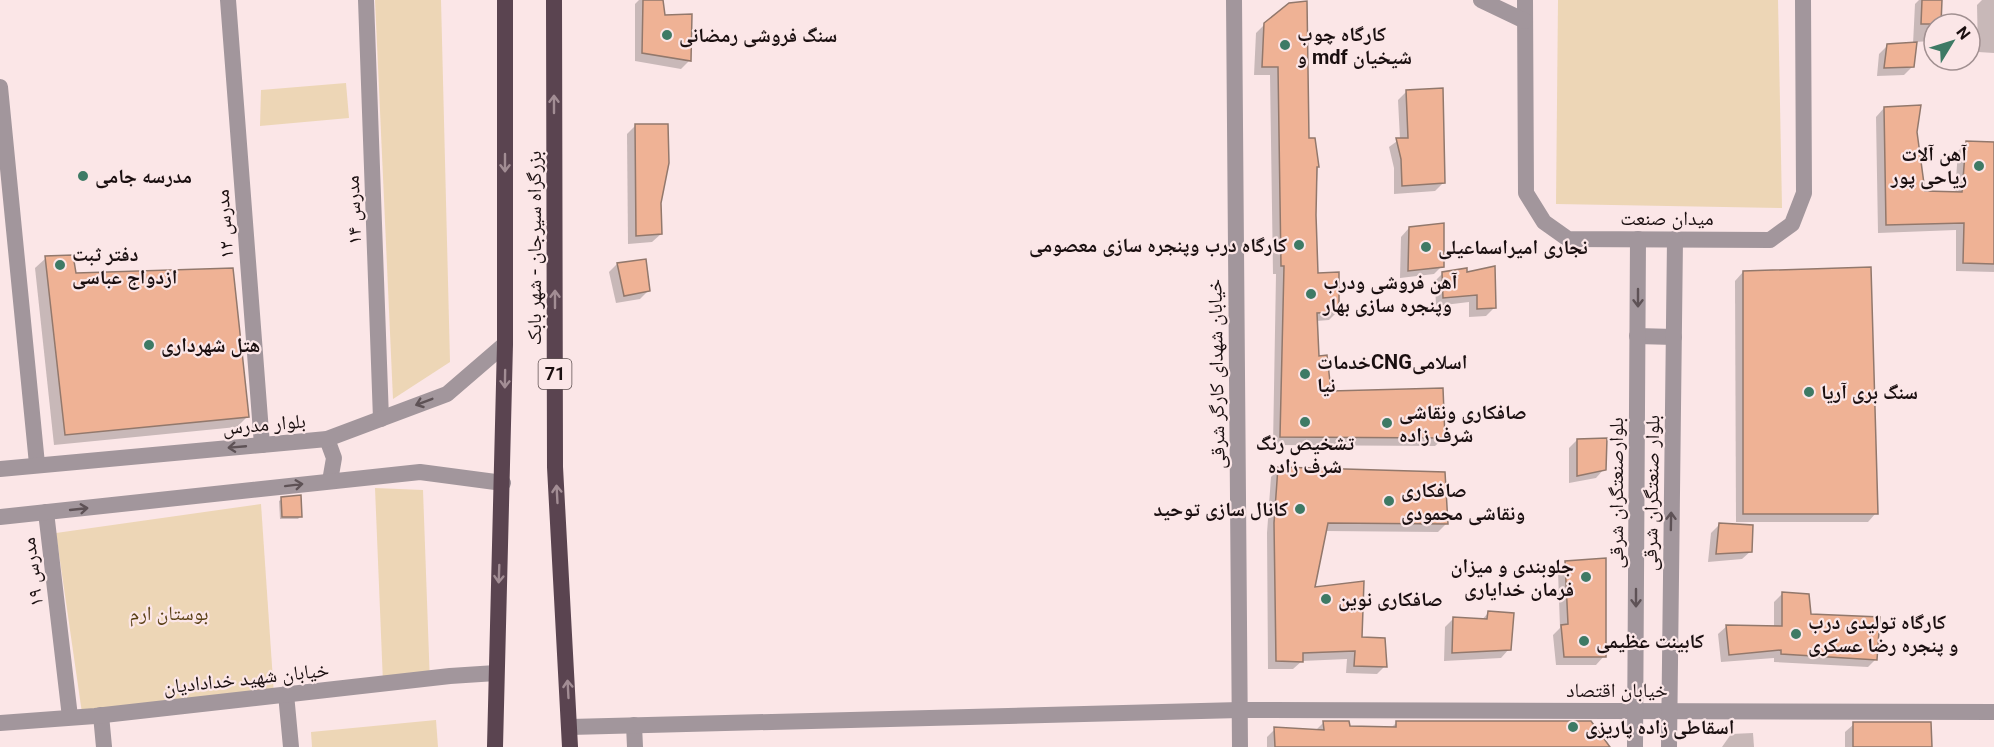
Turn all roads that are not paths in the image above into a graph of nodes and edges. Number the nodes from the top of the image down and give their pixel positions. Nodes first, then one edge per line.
1 (228, 0) edge
2 (366, 0) edge
3 (505, 0) edge
4 (554, 0) edge
5 (1234, 0) edge
6 (1481, 0) edge
7 (1525, 0) edge
8 (1803, 0) edge
9 (1525, 21) junction
10 (0, 87) edge
11 (1638, 239) junction
12 (1675, 239) junction
13 (1637, 336) junction
14 (1674, 337) junction
15 (505, 344) junction
16 (381, 419) junction
17 (327, 439) junction
18 (262, 445) junction
19 (37, 464) junction
20 (0, 469) edge
21 (330, 481) junction
22 (502, 483) junction
23 (46, 512) junction
24 (0, 517) edge
25 (496, 673) junction
26 (286, 694) junction
27 (1240, 710) junction
28 (1635, 711) junction
29 (1669, 711) junction
30 (1994, 712) edge
31 (101, 715) junction
32 (70, 717) junction
33 (0, 723) edge
34 (634, 725) junction
35 (570, 727) junction
36 (104, 747) edge
37 (291, 747) edge
38 (495, 747) edge
39 (570, 747) edge
40 (635, 747) edge
41 (1240, 747) edge
42 (1635, 747) edge
43 (1669, 747) edge

1 - 18 street, مدرس ۱۲
2 - 16 street, مدرس ۱۴
3 -> 15 highway, بزرگراه سیرجان - شهر بابک
35 -> 4 highway, بزرگراه سیرجان - شهر بابک / 71
5 - 27 street, خیابان شهدای کارگر شرقی
6 - 9 street
7 - 9 street, میدان صنعت
8 - 12 street, میدان صنعت
9 - 11 street, میدان صنعت
10 - 19 street
11 - 12 street, میدان صنعت
11 -> 13 street, بلوارصنعتگران شرقی
12 - 14 street, بلوار صنعتگران شرقی
13 - 14 street
13 -> 28 street, بلوارصنعتگران شرقی
29 -> 14 street, بلوار صنعتگران شرقی
15 -> 16 street, بلوار مدرس
15 -> 22 highway, بزرگراه سیرجان - شهر بابک
16 - 17 street, بلوار مدرس
17 - 18 street, بلوار مدرس
17 - 21 street
18 -> 19 street, بلوار مدرس
19 - 20 street, بلوار مدرس
21 - 22 street
23 -> 21 street
22 -> 25 highway, بزرگراه سیرجان - شهر بابک
23 - 24 street
23 - 32 street, مدرس ۱۹
25 - 26 street, خیابان شهید خدادادیان
25 - 38 highway, بزرگراه سیرجان - شهر بابک
26 - 31 street, خیابان شهید خدادادیان
26 - 37 street
27 - 28 street, خیابان اقتصاد
27 - 34 street, خیابان اقتصاد
27 - 41 street, خیابان شهدای کارگر شرقی
28 - 29 street, خیابان اقتصاد
28 - 42 street, بلوارصنعتگران شرقی
29 - 30 street, خیابان اقتصاد
29 - 43 street, بلوار صنعتگران شرقی
31 - 32 street, خیابان شهید خدادادیان
31 - 36 street
32 - 33 street, خیابان شهید خدادادیان
34 - 35 street, خیابان اقتصاد
34 - 40 street
35 - 39 highway, بزرگراه سیرجان - شهر بابک / 71

